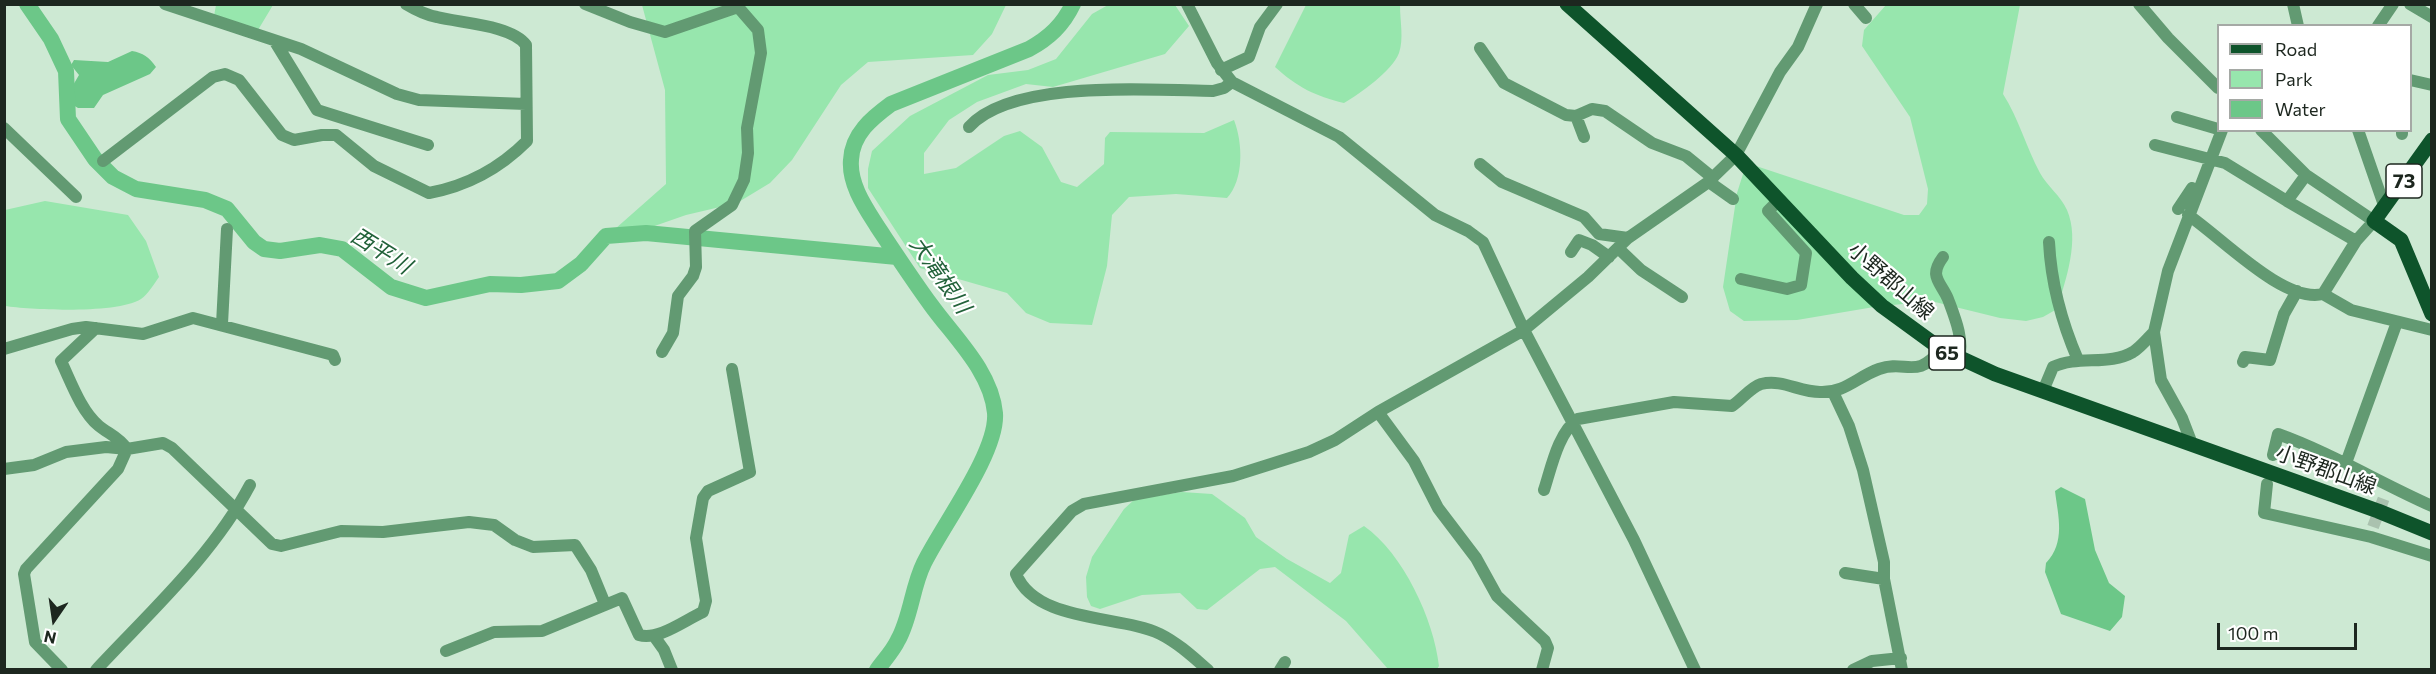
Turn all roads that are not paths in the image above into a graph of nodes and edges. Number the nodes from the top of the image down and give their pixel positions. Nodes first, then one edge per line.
1 (165, 4) edge
2 (406, 4) edge
3 (585, 4) edge
4 (1187, 4) edge
5 (1277, 4) edge
6 (1567, 4) edge
7 (1816, 4) edge
8 (1854, 4) edge
9 (2139, 4) edge
10 (2293, 4) edge
11 (2393, 4) edge
12 (2410, 4) edge
13 (2432, 17) edge
14 (1866, 18) dead end
15 (2298, 24) edge
16 (2379, 24) edge
17 (274, 40) junction
18 (1480, 48) dead end
19 (1221, 70) junction
20 (2412, 80) edge
21 (1232, 82) junction
22 (2432, 85) edge
23 (2217, 87) edge
24 (526, 104) junction
25 (1576, 116) junction
26 (2177, 117) dead end
27 (969, 126) dead end
28 (4, 128) edge
29 (2217, 129) edge
30 (2219, 132) edge
31 (2263, 132) edge
32 (2359, 132) edge
33 (1584, 137) dead end
34 (2432, 140) edge
35 (428, 145) dead end
36 (2155, 145) dead end
37 (1736, 155) junction
38 (103, 161) dead end
39 (2208, 161) junction
40 (1480, 164) dead end
41 (2306, 175) junction
42 (1711, 180) junction
43 (76, 197) dead end
44 (1733, 199) dead end
45 (1779, 200) junction
46 (2287, 201) junction
47 (2385, 208) junction
48 (2183, 212) junction
49 (2374, 221) junction
50 (227, 229) dead end
51 (1628, 238) junction
52 (2356, 241) junction
53 (2049, 242) dead end
54 (1618, 248) junction
55 (1571, 252) dead end
56 (1609, 257) junction
57 (1943, 257) dead end
58 (1741, 279) dead end
59 (2297, 291) junction
60 (2323, 294) junction
61 (1682, 297) dead end
62 (2432, 314) edge
63 (2397, 322) junction
64 (222, 324) junction
65 (96, 328) junction
66 (1524, 330) junction
67 (2432, 330) edge
68 (2154, 332) junction
69 (4, 349) edge
70 (1941, 349) junction
71 (662, 352) dead end
72 (1959, 358) junction
73 (335, 360) dead end
74 (2078, 360) junction
75 (2242, 362) dead end
76 (732, 369) dead end
77 (2043, 391) junction
78 (1833, 392) junction
79 (1378, 412) junction
80 (1571, 423) junction
81 (2192, 444) junction
82 (127, 449) junction
83 (2273, 455) dead end
84 (2346, 463) junction
85 (4, 468) edge
86 (2267, 484) dead end
87 (250, 485) dead end
88 (1544, 490) dead end
89 (2432, 506) edge
90 (236, 512) junction
91 (2432, 533) edge
92 (2432, 556) edge
93 (1845, 573) dead end
94 (1884, 579) junction
95 (604, 604) junction
96 (654, 636) junction
97 (446, 651) dead end
98 (1901, 664) edge
99 (62, 669) edge
100 (96, 669) edge
101 (672, 669) edge
102 (1208, 669) edge
103 (1542, 669) edge
104 (1695, 669) edge
105 (1853, 669) edge

1 - 17 street
2 - 24 street
3 - 71 street
4 - 19 street
5 - 19 street
6 - 37 main road, 小野郡山線 / 65
7 - 37 street
8 - 14 street
9 - 23 street
10 - 15 street
11 - 16 street
12 - 13 street
17 - 24 street
17 - 35 street
18 - 25 street
19 - 21 street
20 - 22 street
21 - 27 street
21 - 66 street
24 - 38 street
25 - 33 street
25 - 42 street
26 - 29 street
28 - 43 street
30 - 39 street
31 - 41 street
32 - 47 street
34 - 47 main road, 73
36 - 39 street
37 - 42 street
37 - 45 main road, 小野郡山線 / 65
39 - 46 street
39 - 48 street
40 - 51 street
41 - 46 street
41 - 49 street
42 - 44 street
42 - 51 street
45 - 58 street
45 - 70 main road, 小野郡山線 / 65
46 - 52 street
47 - 49 main road, 73
48 - 59 street
48 - 68 street
49 - 52 street
49 - 62 main road, 73
50 - 64 street
51 - 54 street
52 - 60 street
53 - 74 street
54 - 56 street
54 - 61 street
55 - 56 street
56 - 66 street
57 - 72 street
59 - 60 street
59 - 75 street
60 - 63 street
63 - 67 street
63 - 84 street
64 - 65 street
64 - 73 street
65 - 69 street
65 - 82 street
66 - 79 street
66 - 80 street
68 - 74 street
68 - 81 street
70 - 72 main road, 小野郡山線 / 65
70 - 78 street
72 - 77 main road, 小野郡山線 / 65
74 - 77 street
76 - 96 street
77 - 81 main road, 小野郡山線 / 65
78 - 80 street
78 - 94 street
79 - 102 street
79 - 103 street
80 - 88 street
80 - 104 street
81 - 91 main road, 小野郡山線 / 65
82 - 85 street
82 - 90 street
82 - 99 street
83 - 84 street
84 - 89 street
86 - 92 street
87 - 90 street
90 - 95 street
90 - 100 street
93 - 94 street
94 - 98 street
95 - 96 street
95 - 97 street
96 - 101 street
98 - 105 street

